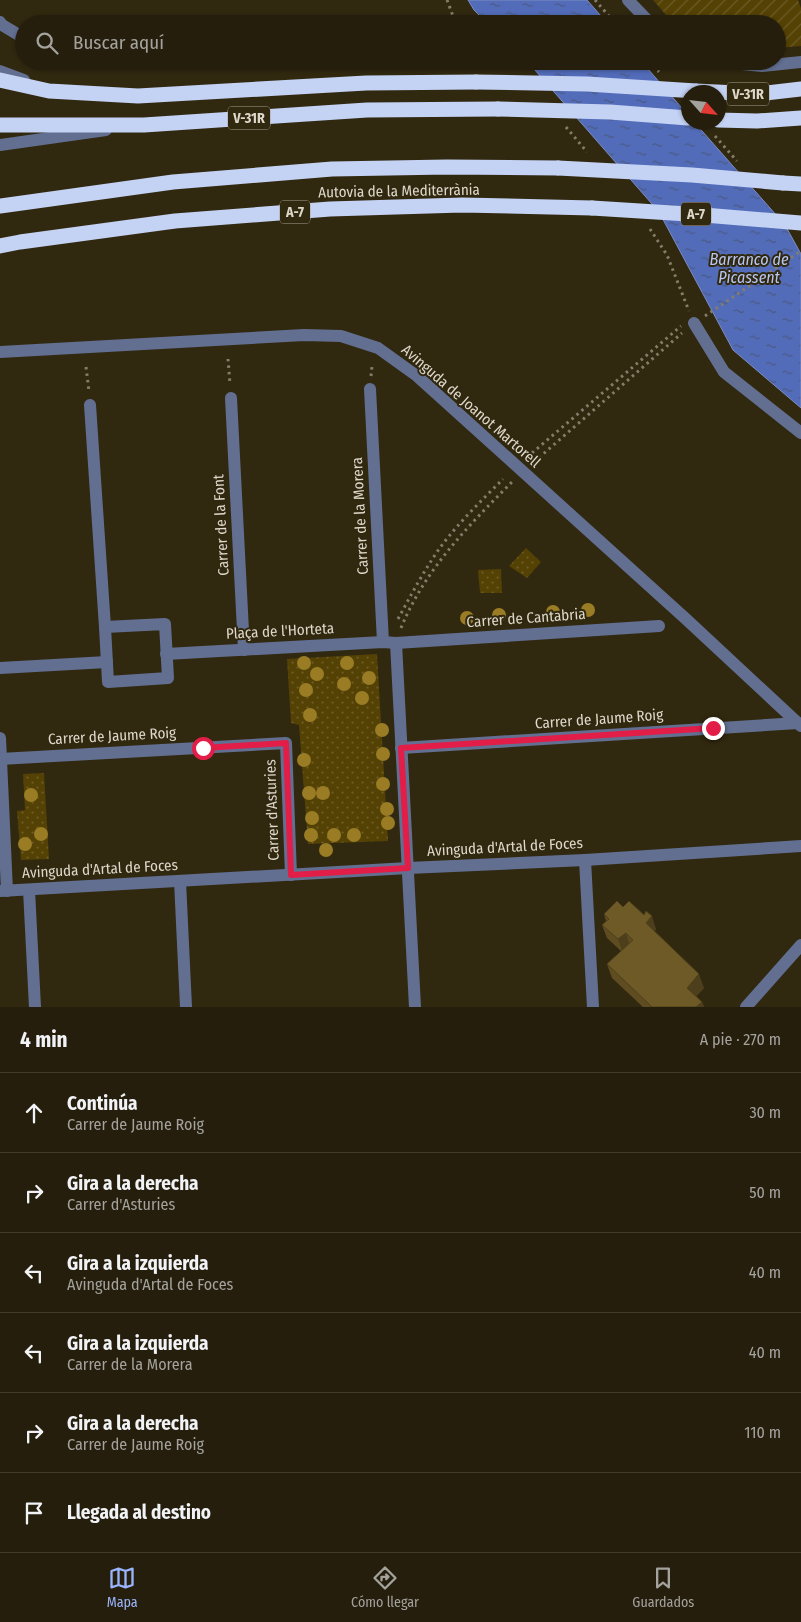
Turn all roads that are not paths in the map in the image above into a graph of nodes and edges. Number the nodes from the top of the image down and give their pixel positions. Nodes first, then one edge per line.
1 (628, 0) edge
2 (642, 15) edge
3 (0, 22) edge
4 (15, 33) edge
5 (801, 62) edge
6 (786, 64) edge
7 (0, 71) edge
8 (0, 80) edge
9 (801, 89) edge
10 (49, 92) junction
11 (681, 117) edge
12 (801, 118) edge
13 (726, 120) edge
14 (0, 125) edge
15 (144, 125) junction
16 (0, 145) edge
17 (801, 184) edge
18 (0, 206) edge
19 (801, 223) edge
20 (0, 246) edge
21 (692, 320) road end
22 (0, 352) edge
23 (370, 389) dead end
24 (231, 398) road end
25 (90, 405) road end
26 (801, 434) edge
27 (659, 626) dead end
28 (105, 627) junction
29 (389, 642) junction
30 (244, 650) junction
31 (166, 654) junction
32 (107, 662) junction
33 (0, 668) edge
34 (800, 724) edge
35 (0, 738) edge
36 (286, 743) joint
37 (401, 748) junction
38 (1, 759) edge
39 (801, 846) edge
40 (585, 860) junction
41 (408, 868) junction
42 (291, 875) junction
43 (180, 881) junction
44 (28, 890) junction
45 (3, 891) edge
46 (801, 945) edge
47 (36, 1007) edge
48 (186, 1007) edge
49 (415, 1007) edge
50 (593, 1007) edge
51 (746, 1007) edge

1 - 2 street
3 - 4 street
5 - 6 street
7 - 10 street
8 - 10 highway, V-31R
9 - 10 highway, V-31R, bridge
11 - 15 highway, V-31R, bridge
12 - 13 highway, V-31R
14 - 15 highway, V-31R
15 - 16 street
17 - 18 highway, Autovia de la Mediterrània, bridge
19 - 20 highway, Autovia de la Mediterrània / A-7, bridge
21 - 26 street
22 - 34 street, Avinguda de Joanot Martorell
23 - 29 street, Carrer de la Morera
24 - 30 street, Carrer de la Font
25 - 28 street
27 - 29 street, Carrer de Cantabria
28 - 31 street
28 - 32 street
29 - 30 street, Plaça de l'Horteta
29 - 37 street, Carrer de la Morera
30 - 31 street, Plaça de l'Horteta
31 - 32 street
32 - 33 street
34 - 37 street, Carrer de Jaume Roig
35 - 38 street
36 - 38 street, Carrer de Jaume Roig
36 - 42 street, Carrer d'Asturies
37 - 41 street, Carrer de la Morera
38 - 45 street
39 - 40 street, Avinguda d'Artal de Foces
40 - 41 street, Avinguda d'Artal de Foces
40 - 50 street
41 - 42 street, Avinguda d'Artal de Foces
41 - 49 street, Carrer de la Morera
42 - 43 street, Avinguda d'Artal de Foces
43 - 44 street, Avinguda d'Artal de Foces
43 - 48 street
44 - 45 street, Avinguda d'Artal de Foces
44 - 47 street
46 - 51 street

